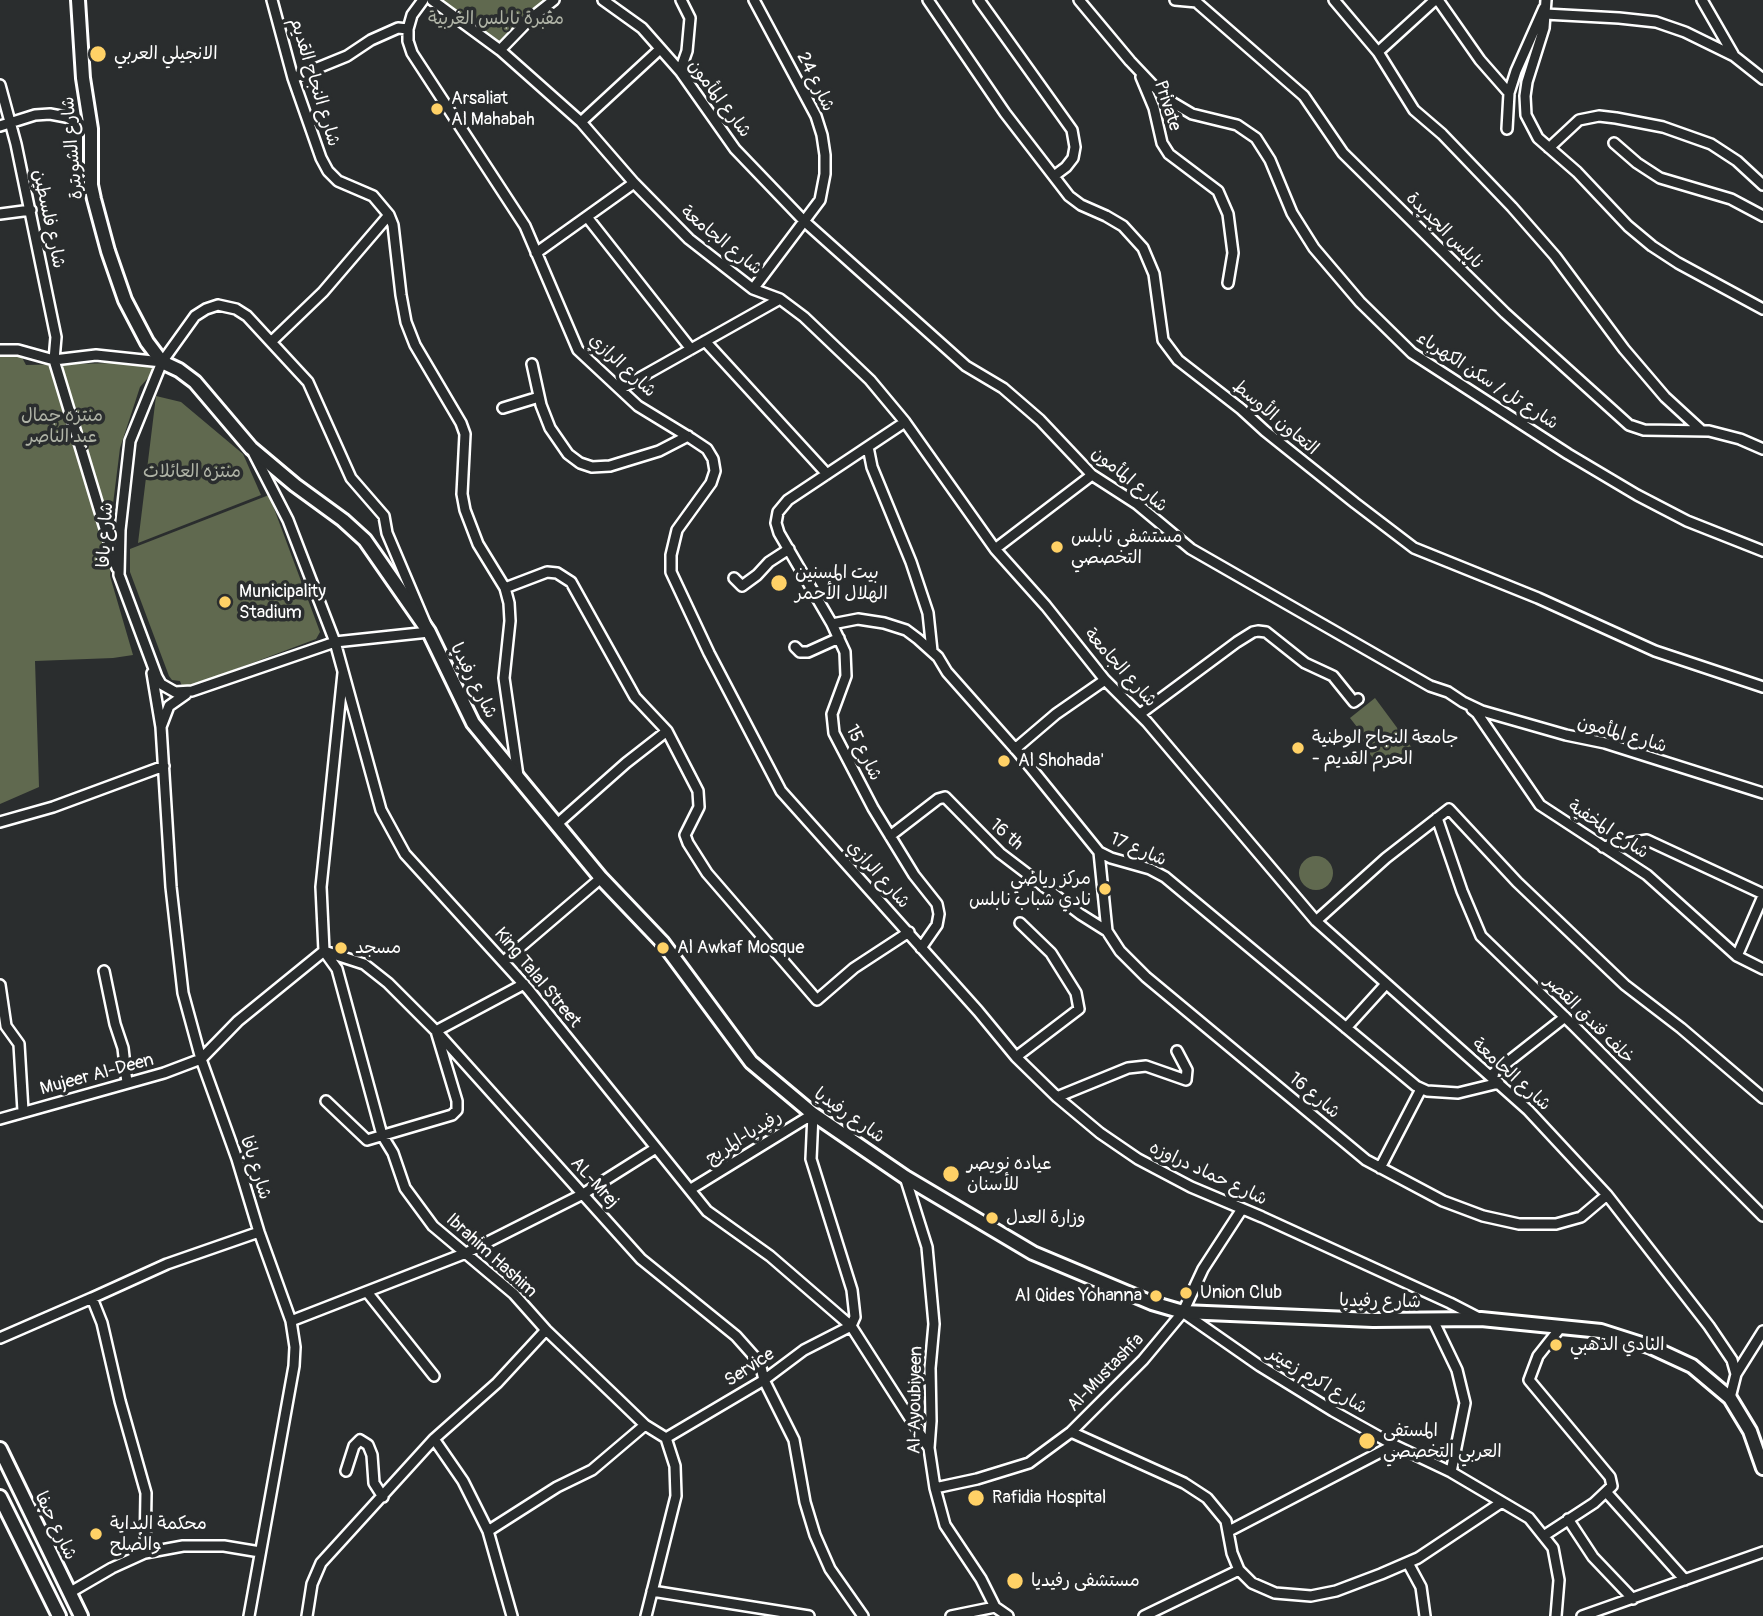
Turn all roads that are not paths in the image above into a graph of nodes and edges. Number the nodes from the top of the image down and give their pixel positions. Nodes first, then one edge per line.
1 (78, 0) edge
2 (272, 0) edge
3 (423, 0) edge
4 (432, 0) edge
5 (554, 0) edge
6 (603, 0) edge
7 (681, 0) edge
8 (754, 0) edge
9 (928, 0) edge
10 (979, 0) edge
11 (1079, 0) edge
12 (1175, 0) edge
13 (1334, 0) edge
14 (1437, 0) edge
15 (1702, 0) edge
16 (1195, 1) edge
17 (1545, 7) edge
18 (408, 29) junction
19 (660, 48) junction
20 (500, 50) junction
21 (1378, 52) junction
22 (1734, 56) junction
23 (680, 71) junction
24 (1140, 77) dead end
25 (293, 78) junction
26 (1763, 79) edge
27 (0, 85) edge
28 (1509, 93) junction
29 (581, 122) junction
30 (11, 124) junction
31 (0, 126) edge
32 (91, 129) junction
33 (1507, 129) dead end
34 (1614, 142) dead end
35 (1549, 148) junction
36 (1054, 176) junction
37 (634, 183) junction
38 (1763, 186) edge
39 (30, 210) junction
40 (0, 214) edge
41 (390, 215) junction
42 (1763, 216) edge
43 (587, 217) junction
44 (804, 222) junction
45 (536, 253) junction
46 (1228, 283) dead end
47 (753, 289) junction
48 (779, 299) junction
49 (1763, 309) edge
50 (705, 341) junction
51 (271, 342) junction
52 (691, 349) junction
53 (0, 350) edge
54 (54, 360) junction
55 (162, 362) junction
56 (532, 364) dead end
57 (620, 389) junction
58 (539, 397) junction
59 (503, 408) dead end
60 (905, 422) junction
61 (1702, 431) junction
62 (688, 436) junction
63 (867, 447) junction
64 (251, 448) junction
65 (1763, 449) edge
66 (827, 474) junction
67 (1092, 475) junction
68 (789, 549) junction
69 (995, 549) junction
70 (1763, 551) edge
71 (119, 575) junction
72 (734, 578) dead end
73 (505, 588) junction
74 (832, 624) junction
75 (429, 632) junction
76 (839, 638) junction
77 (335, 642) junction
78 (795, 647) dead end
79 (932, 651) junction
80 (148, 654) junction
81 (343, 668) junction
82 (1105, 680) junction
83 (1763, 687) edge
84 (188, 692) junction
85 (1456, 697) junction
86 (1358, 699) dead end
87 (1140, 714) junction
88 (162, 727) junction
89 (667, 731) junction
90 (1015, 749) junction
91 (164, 766) junction
92 (518, 781) junction
93 (1763, 793) edge
94 (1437, 818) junction
95 (0, 822) edge
96 (556, 825) junction
97 (890, 836) junction
98 (1603, 847) junction
99 (1099, 852) junction
100 (601, 878) junction
101 (1763, 895) edge
102 (1316, 920) junction
103 (1020, 923) dead end
104 (1107, 931) junction
105 (909, 932) junction
106 (921, 948) junction
107 (324, 951) junction
108 (1737, 956) junction
109 (504, 961) junction
110 (1763, 970) edge
111 (104, 971) dead end
112 (524, 984) junction
113 (1386, 984) junction
114 (0, 985) edge
115 (1565, 1017) junction
116 (1346, 1028) junction
117 (436, 1031) junction
118 (1177, 1051) dead end
119 (1016, 1057) junction
120 (201, 1059) junction
121 (1490, 1076) junction
122 (127, 1083) junction
123 (1499, 1083) junction
124 (1421, 1089) junction
125 (1057, 1097) junction
126 (1763, 1098) edge
127 (326, 1101) dead end
128 (23, 1111) junction
129 (813, 1114) junction
130 (0, 1119) edge
131 (382, 1135) junction
132 (656, 1147) junction
133 (1380, 1168) junction
134 (905, 1177) junction
135 (691, 1189) junction
136 (583, 1194) junction
137 (1607, 1195) junction
138 (1242, 1209) junction
139 (1763, 1216) edge
140 (258, 1231) junction
141 (466, 1253) junction
142 (368, 1292) junction
143 (92, 1298) junction
144 (1183, 1312) junction
145 (1480, 1319) junction
146 (1433, 1320) junction
147 (291, 1321) junction
148 (851, 1326) junction
149 (1561, 1327) junction
150 (546, 1329) junction
151 (1763, 1331) edge
152 (0, 1338) edge
153 (1736, 1374) junction
154 (434, 1376) dead end
155 (764, 1380) junction
156 (1730, 1398) junction
157 (645, 1425) junction
158 (1071, 1433) junction
159 (666, 1438) junction
160 (434, 1439) junction
161 (1394, 1445) junction
162 (929, 1448) junction
163 (0, 1449) edge
164 (1763, 1468) edge
165 (346, 1471) dead end
166 (1451, 1472) junction
167 (935, 1488) junction
168 (1607, 1493) junction
169 (0, 1497) edge
170 (383, 1497) junction
171 (1502, 1503) junction
172 (1568, 1519) junction
173 (488, 1531) junction
174 (1229, 1531) junction
175 (1545, 1535) junction
176 (260, 1552) junction
177 (1763, 1552) edge
178 (145, 1553) junction
179 (1408, 1563) junction
180 (1240, 1570) junction
181 (1685, 1580) junction
182 (652, 1591) junction
183 (69, 1594) junction
184 (1633, 1598) junction
185 (995, 1607) junction
186 (59, 1616) edge
187 (81, 1616) edge
188 (248, 1616) edge
189 (307, 1616) edge
190 (512, 1616) edge
191 (646, 1616) edge
192 (809, 1616) edge
193 (863, 1616) edge
194 (951, 1616) edge
195 (1007, 1616) edge
196 (1144, 1616) edge
197 (1425, 1616) edge
198 (1556, 1616) edge
199 (1582, 1616) edge

1 - 32 main road, شارع الشويترة
2 - 25 street, شارع النجاح القديم
3 - 18 street
4 - 20 street, شارع الجامعة
5 - 20 street
6 - 19 street, شارع المأمون
7 - 23 street
8 - 44 street, شارع 24
9 - 36 street, التعاون الأوسط
10 - 36 street
11 - 70 street, شارع تل / سكن الكهرباء
12 - 16 street
13 - 21 street
14 - 21 street
14 - 28 street
15 - 22 street
16 - 61 street, نابلس الجديدة
17 - 22 street
17 - 28 street
17 - 35 street
18 - 25 street
18 - 45 street, شارع الرازي
19 - 23 street, شارع المأمون
19 - 29 street
20 - 29 street, شارع الجامعة
21 - 61 street
22 - 26 street
23 - 44 street, شارع المأمون
24 - 46 street, Private
25 - 41 street, شارع النجاح القديم
27 - 30 street, شارع فلسطين
28 - 33 street
29 - 37 street, شارع الجامعة
30 - 31 street
30 - 32 street
30 - 39 street, شارع فلسطين
32 - 55 main road, شارع الشويترة
34 - 42 street
35 - 38 street
35 - 49 street
36 - 83 street, التعاون الأوسط
37 - 43 street
37 - 47 street, شارع الجامعة
39 - 40 street
39 - 54 street, شارع فلسطين
41 - 51 street
41 - 73 street
43 - 45 street
43 - 52 street
44 - 47 street, شارع 24
44 - 67 street, شارع المأمون
45 - 57 street, شارع الرازي
47 - 48 street, شارع الجامعة
48 - 50 street
48 - 60 street, شارع الجامعة
50 - 52 street
50 - 66 street
51 - 55 street, شارع يافا
51 - 75 street, شارع يافا
52 - 57 street
53 - 54 street
54 - 55 street
54 - 71 street, شارع فلسطين
55 - 64 main road, شارع رفيديا
55 - 71 street, شارع يافا
56 - 58 street
57 - 62 street, شارع الرازي
58 - 59 street
58 - 62 street
60 - 63 street, شارع 15
60 - 69 street, شارع الجامعة
61 - 65 street, نابلس الجديدة
62 - 105 street, شارع الرازي
63 - 66 street, شارع 15
63 - 79 street
64 - 75 main road, شارع رفيديا
64 - 77 street, King Talal Street
66 - 68 street, شارع 15
67 - 69 street
67 - 85 street, شارع المأمون
68 - 72 street
68 - 74 street, شارع 15
69 - 82 street, شارع الجامعة
71 - 80 street, شارع يافا
73 - 89 street
73 - 92 street
74 - 76 street, شارع 15
74 - 79 street, شارع 17
75 - 77 street
75 - 92 main road, شارع رفيديا
76 - 78 street
76 - 97 street, شارع 15
77 - 81 street, King Talal Street
77 - 84 street
79 - 90 street, شارع 17
80 - 84 street, شارع يافا
80 - 88 street, شارع يافا
81 - 107 street, Ibrahim Hashim
81 - 109 street, King Talal Street
82 - 87 street, شارع الجامعة
82 - 90 street
84 - 88 street
85 - 93 street, شارع المأمون
85 - 98 street, شارع المخفية
86 - 87 street
87 - 102 street, شارع الجامعة
88 - 91 street, شارع يافا
89 - 96 street
89 - 105 street
90 - 99 street, شارع 17
91 - 95 street
91 - 120 street, شارع يافا
92 - 96 main road, شارع رفيديا
94 - 102 street
94 - 115 street, خلف فندق القصر
94 - 126 street
96 - 100 main road, شارع رفيديا
97 - 104 street, 16 th
97 - 106 street, شارع 15
98 - 101 street
98 - 108 street, شارع المخفية
99 - 104 street
99 - 116 street, شارع 17
100 - 109 street
100 - 129 main road, شارع رفيديا
101 - 108 street
102 - 113 street, شارع الجامعة
103 - 119 street
104 - 133 street, شارع 16
105 - 106 street, شارع حماد دراوزه
106 - 119 street, شارع حماد دراوزه
107 - 117 street, AL-Mrej
107 - 120 street
107 - 131 street, Ibrahim Hashim
108 - 110 street, شارع المخفية
109 - 112 street, King Talal Street
111 - 122 street
112 - 117 street
112 - 132 street, King Talal Street
113 - 116 street
113 - 121 street, شارع الجامعة
114 - 128 street
115 - 121 street
115 - 139 street, خلف فندق القصر
116 - 124 street, شارع 17
117 - 131 street
117 - 136 street, AL-Mrej
118 - 125 street
119 - 125 street, شارع حماد دراوزه
120 - 122 street, Mujeer Al-Deen
120 - 140 street, شارع يافا
121 - 123 street, شارع الجامعة
122 - 128 street, Mujeer Al-Deen
123 - 124 street
123 - 137 street, شارع الجامعة
124 - 133 street
125 - 138 street, شارع حماد دراوزه
127 - 131 street
128 - 130 street, Mujeer Al-Deen
129 - 134 main road, شارع رفيديا
129 - 135 street, رفيديا-المريج
129 - 148 street
131 - 141 street, Ibrahim Hashim
132 - 135 street, King Talal Street
132 - 136 street
133 - 137 street, شارع 16
134 - 144 main road, شارع رفيديا
134 - 162 street, Al-Ayoubiyeen
135 - 148 street, King Talal Street
136 - 141 street
136 - 155 street, AL-Mrej
137 - 153 street, شارع الجامعة
138 - 144 street, Al-Mustashfa
138 - 145 street, شارع حماد دراوزه
140 - 143 street
140 - 147 street, شارع يافا
141 - 142 street
141 - 150 street, Ibrahim Hashim
142 - 147 street
142 - 154 street
143 - 152 street
143 - 178 street
144 - 146 main road, شارع رفيديا
144 - 158 street, Al-Mustashfa
144 - 161 street, شارع اكرم زعيتر
145 - 146 main road, شارع رفيديا
145 - 149 main road, شارع رفيديا
146 - 166 street
147 - 176 street, شارع يافا
148 - 155 street, Service
148 - 162 street, King Talal Street
149 - 156 main road, شارع رفيديا
149 - 168 street
150 - 157 street, Ibrahim Hashim
150 - 160 street
151 - 153 street
153 - 156 street
155 - 159 street, Service
155 - 193 street, AL-Mrej
156 - 164 main road, شارع رفيديا
157 - 159 street, Ibrahim Hashim
157 - 173 street
158 - 167 street, Al-Mustashfa
158 - 174 street
159 - 182 street
160 - 170 street
160 - 173 street
161 - 166 street, شارع اكرم زعيتر
161 - 174 street
162 - 167 street, Al-Ayoubiyeen
163 - 183 main road, شارع حيفا
165 - 170 street
166 - 171 street, شارع اكرم زعيتر
167 - 185 street, Al-Ayoubiyeen
168 - 172 street
168 - 181 street
169 - 186 main road, شارع حيفا
170 - 189 street
171 - 175 street, شارع اكرم زعيتر
171 - 179 street
172 - 175 street
172 - 184 street
173 - 190 street
174 - 180 street
175 - 198 street, شارع اكرم زعيتر
176 - 178 street
176 - 188 street, شارع يافا
177 - 181 street
178 - 183 street
179 - 180 street
179 - 197 street
180 - 196 street
181 - 184 street
182 - 191 street
182 - 192 street
183 - 187 main road, شارع حيفا
184 - 199 street
185 - 194 street
185 - 195 street

